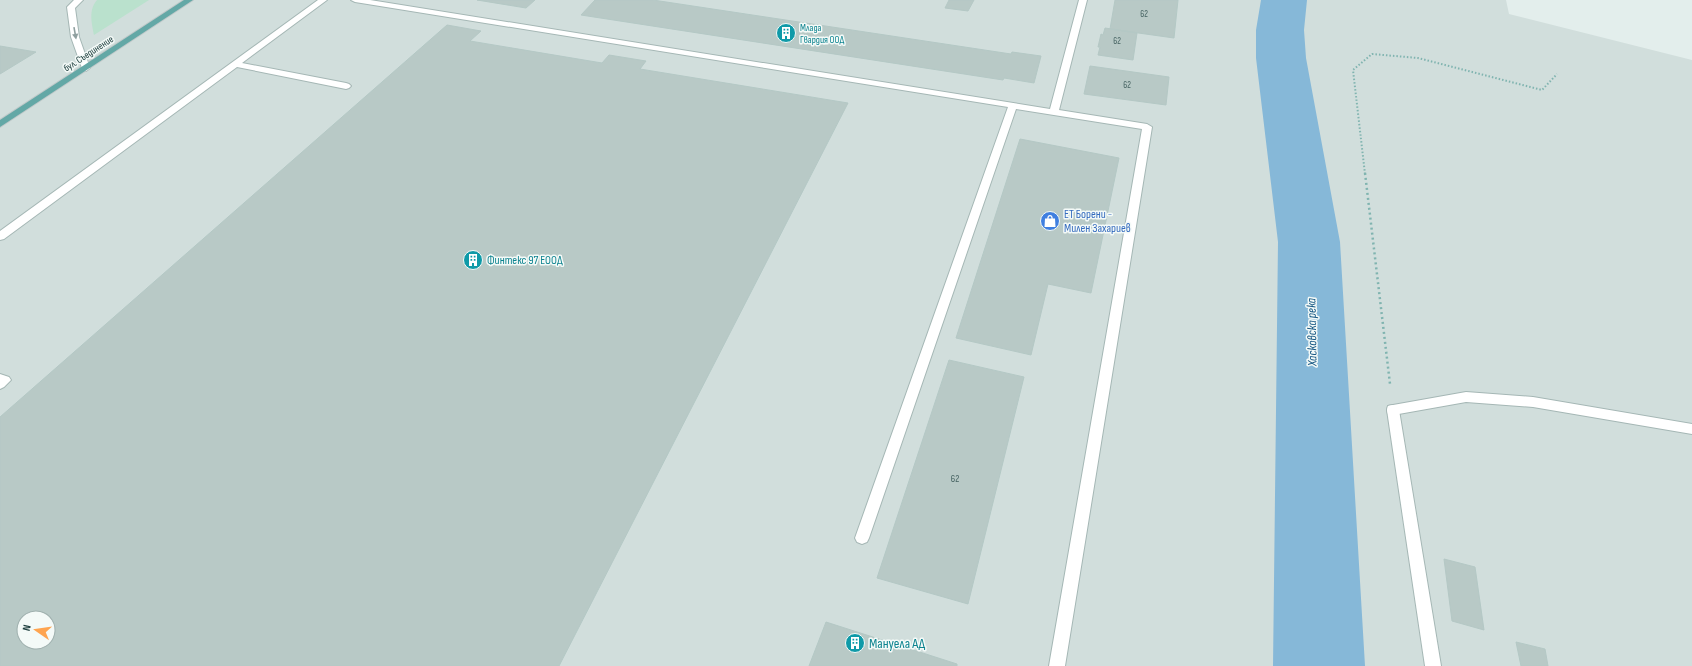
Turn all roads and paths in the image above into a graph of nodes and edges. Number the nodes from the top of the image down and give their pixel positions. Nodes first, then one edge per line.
1 (79, 0) edge
2 (189, 0) edge
3 (323, 0) edge
4 (355, 0) edge
5 (1083, 0) edge
6 (234, 64) junction
7 (86, 68) junction
8 (1557, 74) dead end
9 (346, 86) dead end
10 (1014, 105) junction
11 (1054, 112) junction
12 (0, 124) edge
13 (0, 236) edge
14 (0, 379) edge
15 (0, 384) edge
16 (1393, 410) junction
17 (1692, 429) edge
18 (862, 538) dead end
19 (1057, 666) edge
20 (1433, 666) edge

1 -> 7 street
2 - 7 main road, бул. Съединение
3 - 6 street
4 - 10 street
5 - 11 street
6 - 9 street
6 - 13 street
7 - 12 main road, бул. Съединение
8 - 16 path
10 - 11 street
10 - 18 street
11 - 19 street
14 - 15 street
16 - 17 street
16 - 20 street

